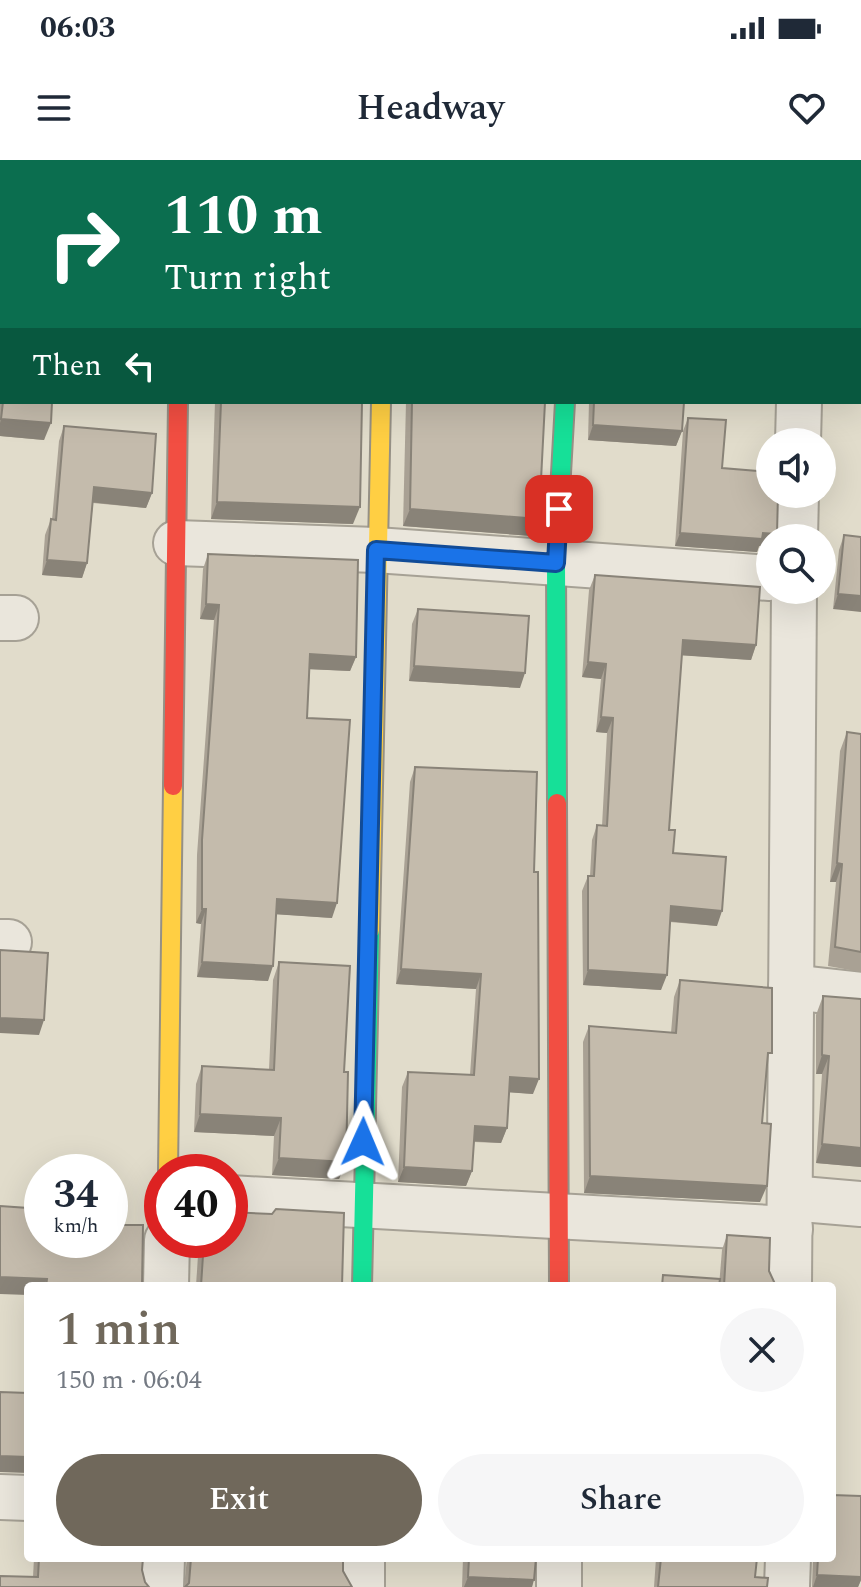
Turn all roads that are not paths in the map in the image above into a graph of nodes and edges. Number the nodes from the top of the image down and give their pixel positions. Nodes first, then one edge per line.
1 (178, 404) edge
2 (381, 404) edge
3 (565, 404) edge
4 (799, 404) edge
5 (798, 428) edge
6 (176, 543) junction
7 (376, 550) junction
8 (556, 563) junction
9 (756, 577) edge
10 (794, 604) edge
11 (791, 987) junction
12 (861, 995) edge
13 (168, 1154) edge
14 (248, 1199) edge
15 (362, 1204) junction
16 (861, 1204) edge
17 (790, 1213) junction
18 (559, 1216) junction
19 (167, 1258) edge
20 (166, 1282) edge
21 (362, 1282) edge
22 (559, 1282) edge
23 (789, 1282) edge
24 (0, 1497) edge
25 (24, 1498) edge
26 (162, 1562) edge
27 (362, 1562) edge
28 (559, 1562) edge
29 (788, 1562) edge
30 (161, 1587) edge
31 (362, 1587) edge
32 (559, 1587) edge
33 (787, 1587) edge

1 - 6 street
2 - 7 street
3 - 8 street
4 - 5 street
6 - 7 street
6 - 13 street
7 - 8 street
7 - 15 street
8 - 9 street
8 - 18 street
10 - 11 street
11 - 12 street
11 - 17 street
14 - 15 street
15 - 18 street
15 - 21 street
16 - 17 street
17 - 18 street
17 - 23 street
18 - 22 street
19 - 20 street
24 - 25 street
26 - 30 street
27 - 31 street
28 - 32 street
29 - 33 street

